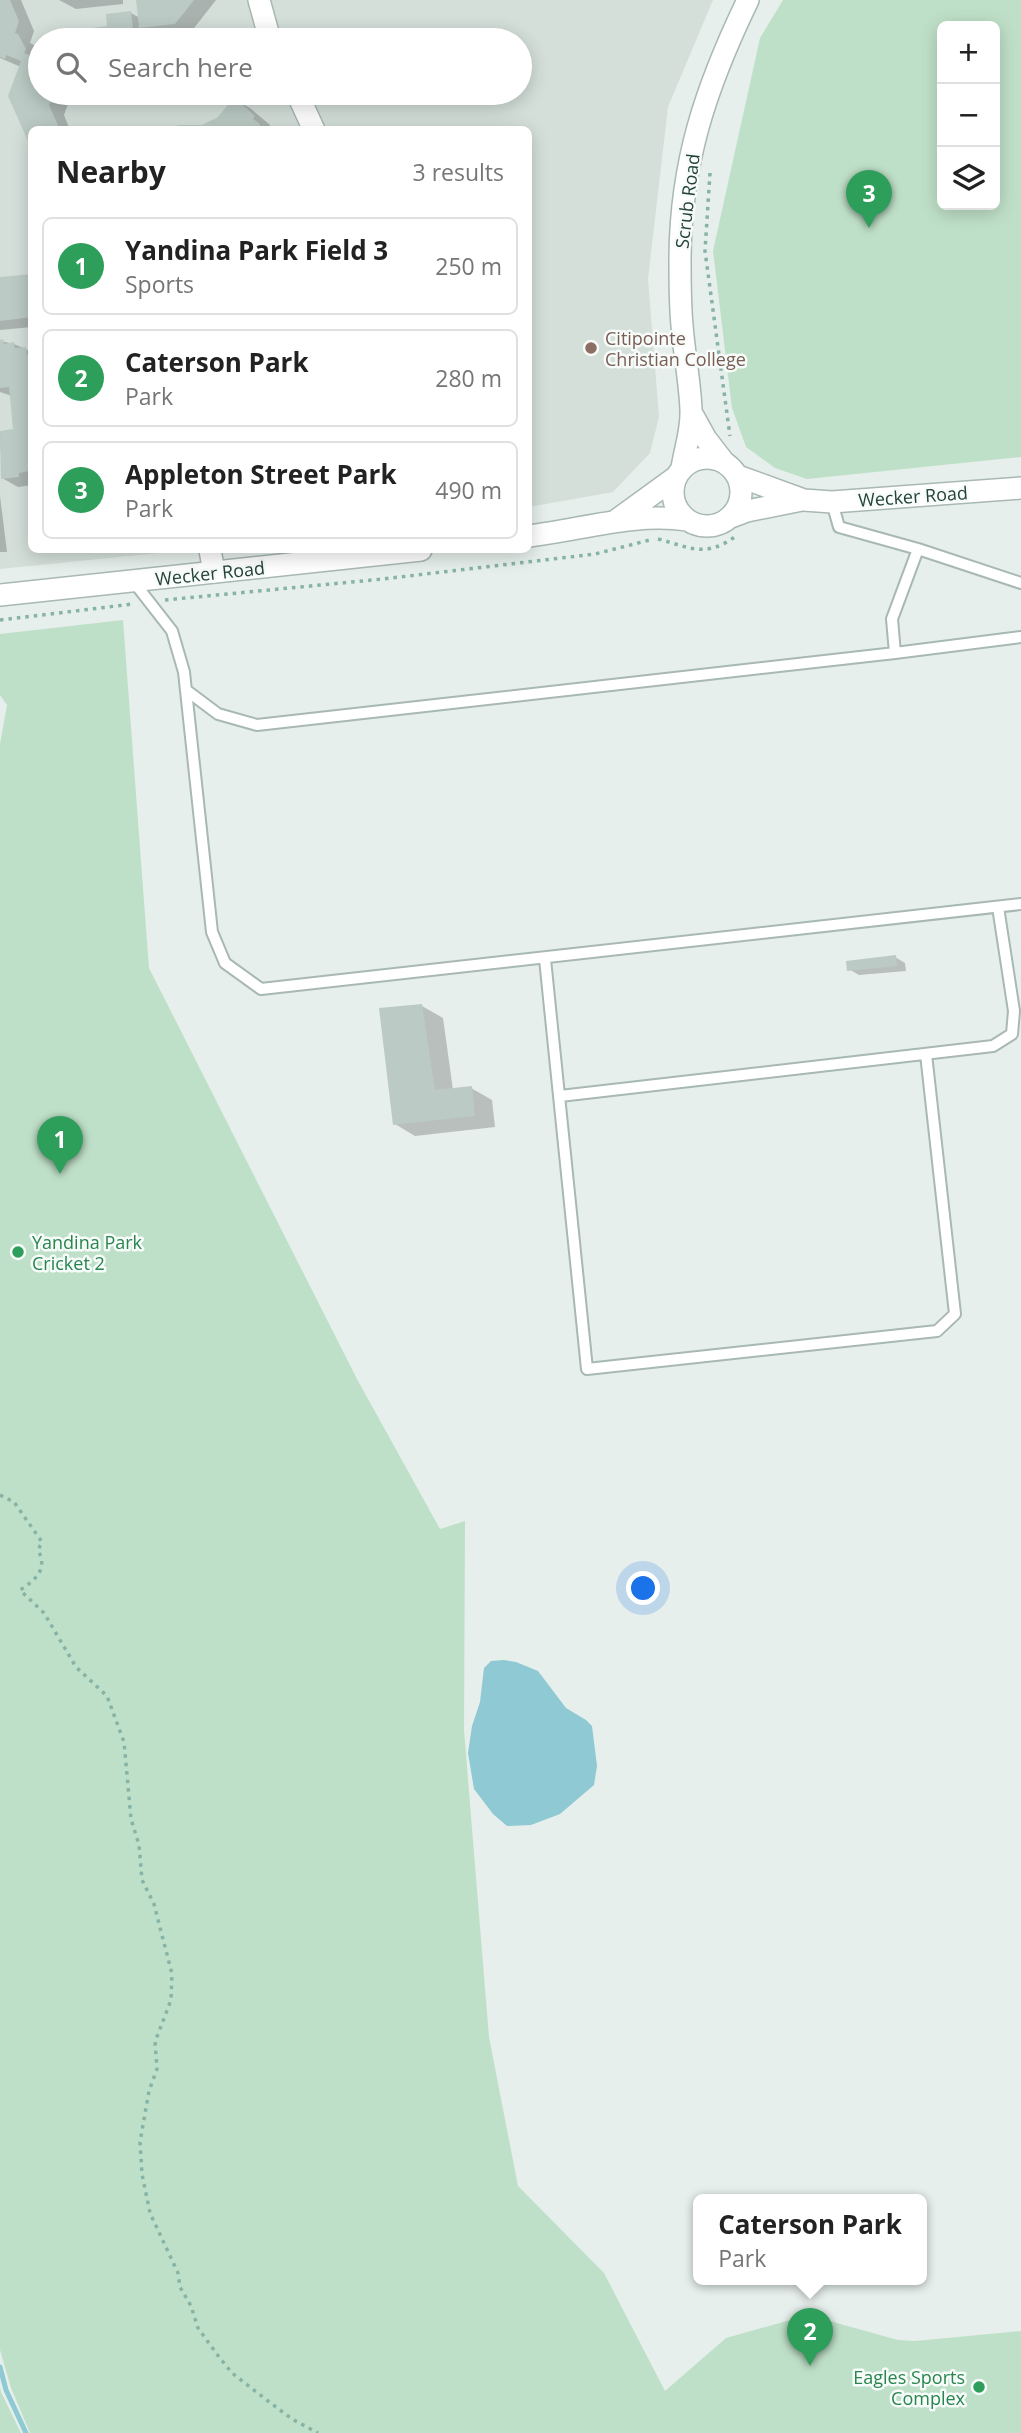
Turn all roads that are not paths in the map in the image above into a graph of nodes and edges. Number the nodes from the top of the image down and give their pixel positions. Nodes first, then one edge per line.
1 (259, 0) edge
2 (747, 0) edge
3 (267, 28) edge
4 (304, 105) edge
5 (313, 126) edge
6 (691, 412) junction
7 (730, 469) junction
8 (679, 473) junction
9 (1021, 488) edge
10 (804, 500) junction
11 (832, 502) junction
12 (731, 517) junction
13 (687, 520) junction
14 (613, 523) junction
15 (532, 535) edge
16 (918, 549) junction
17 (211, 553) edge
18 (359, 553) edge
19 (214, 572) junction
20 (133, 581) junction
21 (1021, 583) edge
22 (0, 595) edge
23 (1021, 637) edge
24 (895, 653) junction
25 (186, 690) junction
26 (1021, 904) edge
27 (998, 907) junction
28 (545, 959) junction
29 (926, 1054) junction
30 (560, 1096) junction

1 - 3 street
2 - 6 street, Scrub Road
4 - 5 street
6 - 7 street, Scrub Road
6 - 8 street, Scrub Road
7 - 8 street, Wecker Road
7 - 10 street, Wecker Road
7 - 12 street
8 - 13 street
8 - 14 street, Wecker Road
9 - 11 street, Wecker Road
10 - 11 street, Wecker Road
10 - 12 street, Wecker Road
11 - 16 lane
12 - 13 street, Wecker Road
13 - 14 street, Wecker Road
14 - 15 street, Wecker Road
16 - 21 lane
16 - 24 lane
17 - 19 street
18 - 19 street, Wecker Road
19 - 20 street, Wecker Road
20 - 22 street, Wecker Road
20 - 25 lane
23 - 24 lane
24 - 25 lane
25 - 28 lane
26 - 27 lane
27 - 28 lane
27 - 29 lane
28 - 30 lane
29 - 30 lane
29 - 30 lane

